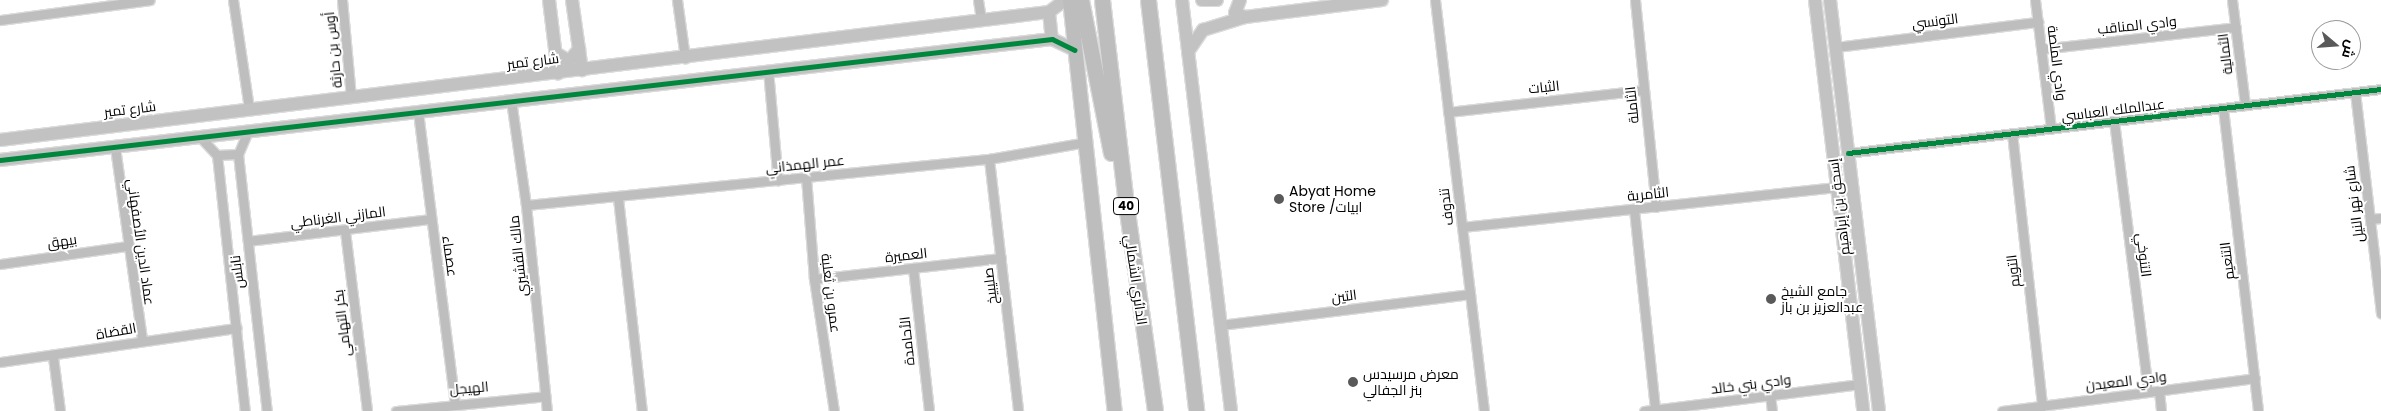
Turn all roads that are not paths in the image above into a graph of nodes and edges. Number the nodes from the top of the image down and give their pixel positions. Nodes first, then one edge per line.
1 (150, 0) edge
2 (234, 0) edge
3 (342, 0) edge
4 (549, 0) edge
5 (572, 0) edge
6 (678, 0) edge
7 (978, 0) edge
8 (1065, 0) edge
9 (1070, 0) edge
10 (1080, 0) edge
11 (1102, 0) edge
12 (1148, 0) edge
13 (1182, 0) edge
14 (1202, 0) edge
15 (1217, 0) edge
16 (1240, 0) edge
17 (1382, 0) edge
18 (1435, 0) edge
19 (1635, 0) edge
20 (1815, 0) edge
21 (1830, 0) edge
22 (2035, 0) edge
23 (2232, 0) edge
24 (1049, 12) junction
25 (1245, 17) junction
26 (0, 20) edge
27 (981, 20) junction
28 (2038, 22) junction
29 (2236, 27) junction
30 (1052, 39) junction
31 (1836, 47) junction
32 (578, 49) junction
33 (2041, 49) junction
34 (1075, 50) junction
35 (1188, 52) junction
36 (556, 53) junction
37 (685, 58) junction
38 (632, 65) junction
39 (614, 67) junction
40 (582, 70) junction
41 (768, 70) junction
42 (558, 73) junction
43 (634, 86) junction
44 (616, 88) junction
45 (2381, 89) edge
46 (1644, 90) junction
47 (2355, 92) junction
48 (351, 97) junction
49 (511, 100) junction
50 (2245, 106) junction
51 (249, 108) junction
52 (2223, 108) junction
53 (418, 112) junction
54 (1448, 112) junction
55 (2114, 121) junction
56 (2051, 129) junction
57 (248, 131) junction
58 (2012, 133) junction
59 (38, 136) junction
60 (201, 138) junction
61 (0, 140) edge
62 (1086, 142) junction
63 (115, 147) junction
64 (1848, 153) junction
65 (238, 154) junction
66 (40, 155) junction
67 (217, 155) junction
68 (990, 159) junction
69 (0, 160) edge
70 (806, 177) junction
71 (778, 181) junction
72 (1837, 187) junction
73 (1125, 197) junction
74 (618, 198) junction
75 (526, 204) junction
76 (1656, 207) junction
77 (1634, 209) junction
78 (2381, 218) edge
79 (431, 219) junction
80 (2370, 219) junction
81 (1462, 228) junction
82 (345, 231) junction
83 (248, 241) junction
84 (127, 246) junction
85 (1001, 258) junction
86 (0, 264) edge
87 (913, 268) junction
88 (814, 279) junction
89 (1470, 294) junction
90 (2381, 313) edge
91 (1221, 325) junction
92 (237, 328) junction
93 (142, 340) junction
94 (53, 357) junction
95 (0, 362) edge
96 (2255, 378) junction
97 (1860, 384) junction
98 (2158, 390) junction
99 (2148, 392) junction
100 (1770, 395) junction
101 (545, 396) junction
102 (455, 403) junction
103 (2042, 406) junction
104 (1677, 409) edge
105 (1655, 410) junction
106 (60, 411) edge
107 (245, 411) edge
108 (267, 411) edge
109 (367, 411) edge
110 (396, 411) edge
111 (547, 411) edge
112 (642, 411) edge
113 (834, 411) edge
114 (929, 411) edge
115 (1018, 411) edge
116 (1115, 411) edge
117 (1155, 411) edge
118 (1196, 411) edge
119 (1231, 411) edge
120 (1484, 411) edge
121 (1644, 411) edge
122 (1772, 411) edge
123 (1863, 411) edge
124 (1878, 411) edge
125 (2002, 411) edge
126 (2161, 411) edge
127 (2258, 411) edge

1 - 26 street
2 - 51 street
3 - 48 street, أوس بن حارثة
4 - 36 street
5 - 32 street
6 - 37 street
7 - 27 street
8 - 24 street
9 - 34 main road
10 - 73 highway
11 - 73 highway, الدائري الشمالي / 40
12 - 118 highway
13 - 35 street
14 - 15 street
16 - 25 street
17 - 25 street
18 - 54 street, تندوف
19 - 46 street, الثاملة
20 - 72 street, إسحق بن إبراهيم
21 - 31 street, إسحق بن إبراهيم
22 - 28 street, وادي الملصة
23 - 29 street, الثمالية
24 - 27 street, شارع تمير
24 - 30 street
25 - 35 street
27 - 37 street, شارع تمير
28 - 31 street, التونسي
28 - 33 street, وادي الملصة
29 - 33 street, وادي المناقب
29 - 50 street, الثمالية
30 - 34 street
30 - 41 street
31 - 64 street, إسحق بن إبراهيم
32 - 36 street
32 - 40 street
33 - 56 street, وادي الملصة
34 - 62 main road
35 - 91 street
36 - 42 street
37 - 38 street, شارع تمير
38 - 39 street, شارع تمير
38 - 43 street
39 - 40 street, شارع تمير
39 - 44 street
40 - 42 street, شارع تمير
41 - 43 street
41 - 71 street
42 - 48 street, شارع تمير
43 - 44 street
44 - 49 street
45 - 47 street, عبدالملك العباسي
46 - 54 street, الثبات
46 - 76 street, الثاملة
47 - 50 street, عبدالملك العباسي
47 - 80 street, شارع نهر النيل
48 - 51 street, شارع تمير
49 - 53 street
49 - 75 street, مالك القشيري
50 - 52 street, عبدالملك العباسي
51 - 59 street, شارع تمير
52 - 55 street, عبدالملك العباسي
52 - 96 street, التنعيم
53 - 57 street
53 - 79 street, عصماء
54 - 81 street, تندوف
55 - 56 street, عبدالملك العباسي
55 - 99 street, التنوخي
56 - 58 street, عبدالملك العباسي
57 - 60 street
57 - 65 street
58 - 64 street, عبدالملك العباسي
58 - 103 street, التويم
59 - 61 street, شارع تمير
59 - 66 street
60 - 63 street
60 - 67 street
62 - 68 street, عمر الهمذاني
62 - 116 main road
63 - 66 street
63 - 84 street, عماد الدين الأصفهاني
64 - 124 street, إسحق بن إبراهيم
65 - 67 street
65 - 83 street, نابلس
66 - 69 street
67 - 92 street, نابلس
68 - 70 street, عمر الهمذاني
68 - 85 street, صليبيخ
70 - 71 street, عمر الهمذاني
70 - 88 street, عمرو بن ثعلبة
71 - 74 street, عمر الهمذاني
72 - 76 street, الثامرية
72 - 97 street, إسحق بن إبراهيم
73 - 117 highway, الدائري الشمالي / 40
74 - 75 street, عمر الهمذاني
74 - 112 street
75 - 101 street, مالك القشيري
76 - 77 street, الثامرية
77 - 81 street, الثامرية
77 - 105 street
78 - 80 street
79 - 82 street, المازني الغرناطي
79 - 102 street, عصماء
80 - 90 street, شارع نهر النيل
81 - 89 street, تندوف
82 - 83 street, المازني الغرناطي
82 - 109 street, بكر التهامي
83 - 108 street, نابلس
84 - 86 street, بيهق
84 - 93 street, عماد الدين الأصفهاني
85 - 87 street, العميرة
85 - 115 street, صليبيخ
87 - 88 street, العميرة
87 - 114 street, الأحامدة
88 - 113 street, عمرو بن ثعلبة
89 - 91 street, التين
89 - 120 street, تندوف
91 - 119 street
92 - 93 street, القضاة
92 - 107 street, نابلس
93 - 94 street, القضاة
94 - 95 street, القضاة
94 - 106 street
96 - 98 street, وادي المعيدن
96 - 127 street, التنعيم
97 - 100 street, وادي بني خالد
97 - 123 street, إسحق بن إبراهيم
98 - 99 street, وادي المعيدن
98 - 126 street
99 - 103 street, وادي المعيدن
100 - 104 street, وادي بني خالد
100 - 122 street
101 - 102 street, الهيجل
101 - 111 street, مالك القشيري
102 - 110 street, الهيجل
103 - 125 street, وادي المعيدن
104 - 105 street, وادي بني خالد
105 - 121 street, وادي بني خالد

